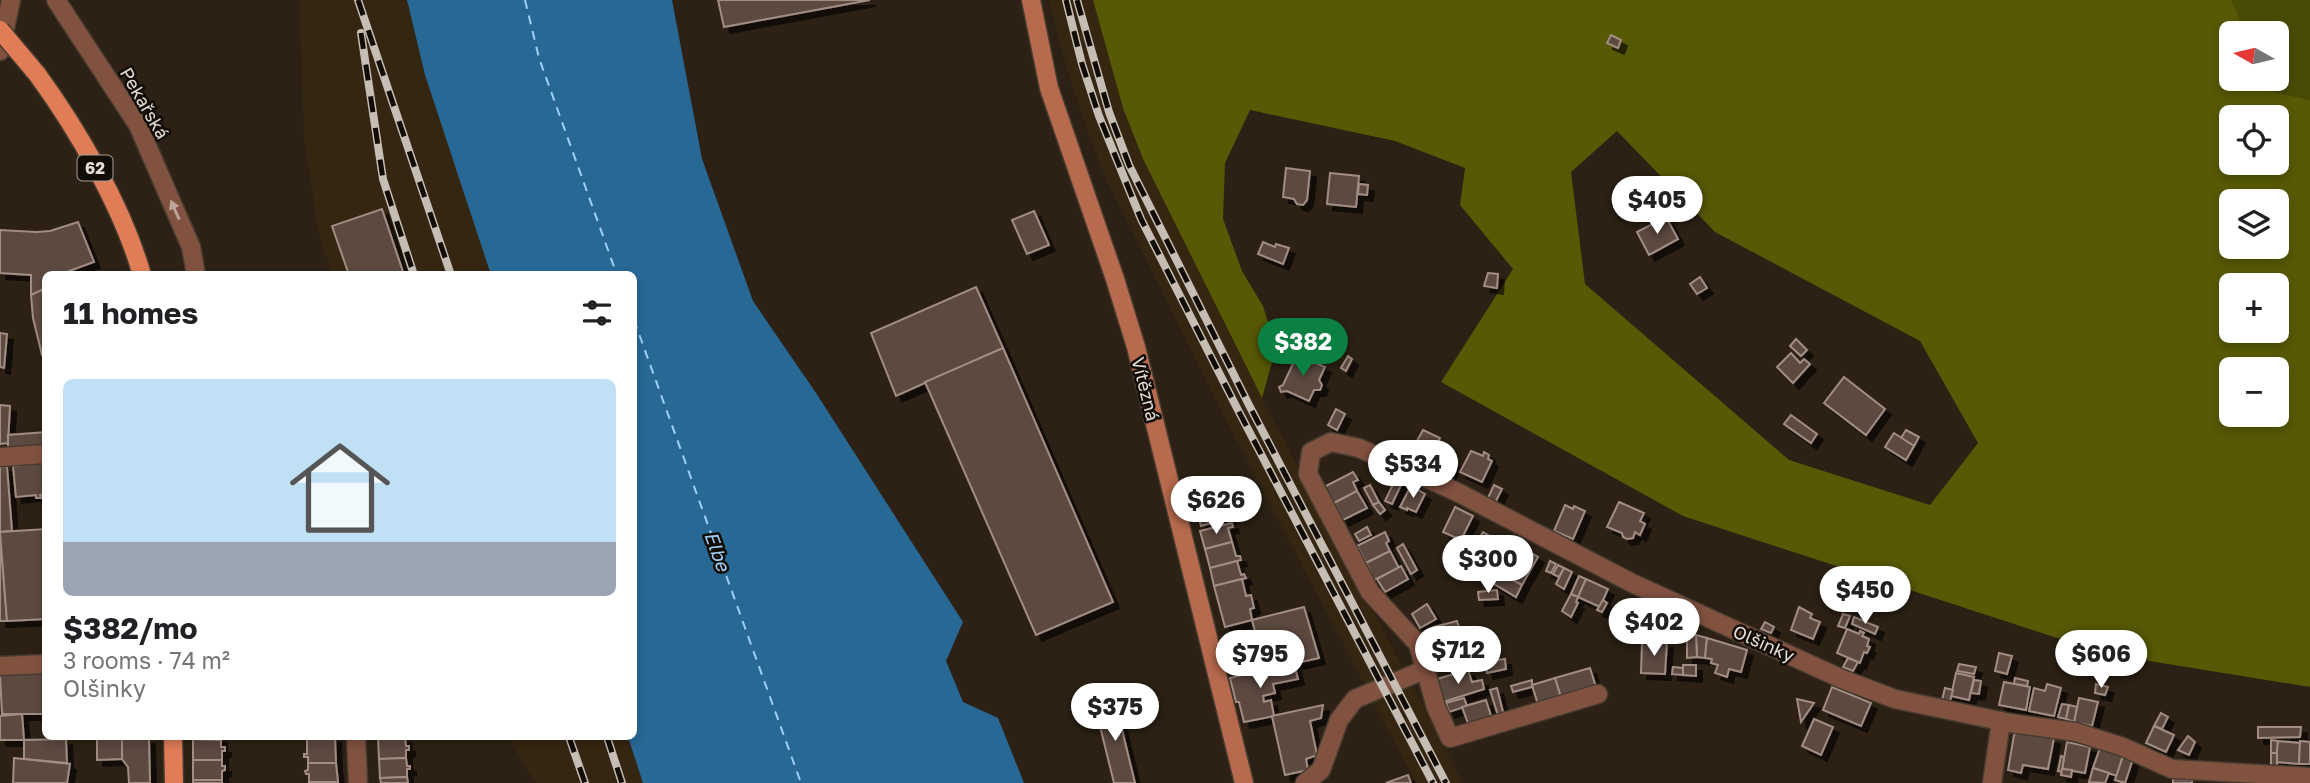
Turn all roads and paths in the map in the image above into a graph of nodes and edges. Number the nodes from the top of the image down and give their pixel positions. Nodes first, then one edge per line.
1 (11, 0) edge
2 (56, 0) edge
3 (1031, 0) edge
4 (0, 30) edge
5 (0, 51) edge
6 (141, 271) edge
7 (196, 271) edge
8 (42, 454) edge
9 (0, 457) edge
10 (42, 664) edge
11 (0, 666) edge
12 (1424, 670) junction
13 (1598, 694) dead end
14 (2001, 721) junction
15 (173, 740) edge
16 (356, 740) edge
17 (2310, 777) edge
18 (174, 783) edge
19 (358, 783) edge
20 (1244, 783) edge
21 (1305, 783) edge
22 (1992, 783) edge

1 - 5 street
7 -> 2 street, Pekařská
3 - 20 main road, Vítězná
4 - 6 main road, 62, bridge
8 - 9 street
10 - 11 street
12 - 13 street, Olšinky
12 - 14 street, Olšinky
12 - 21 street
14 - 17 street, Olšinky
14 - 22 street
15 - 18 main road
16 - 19 street

